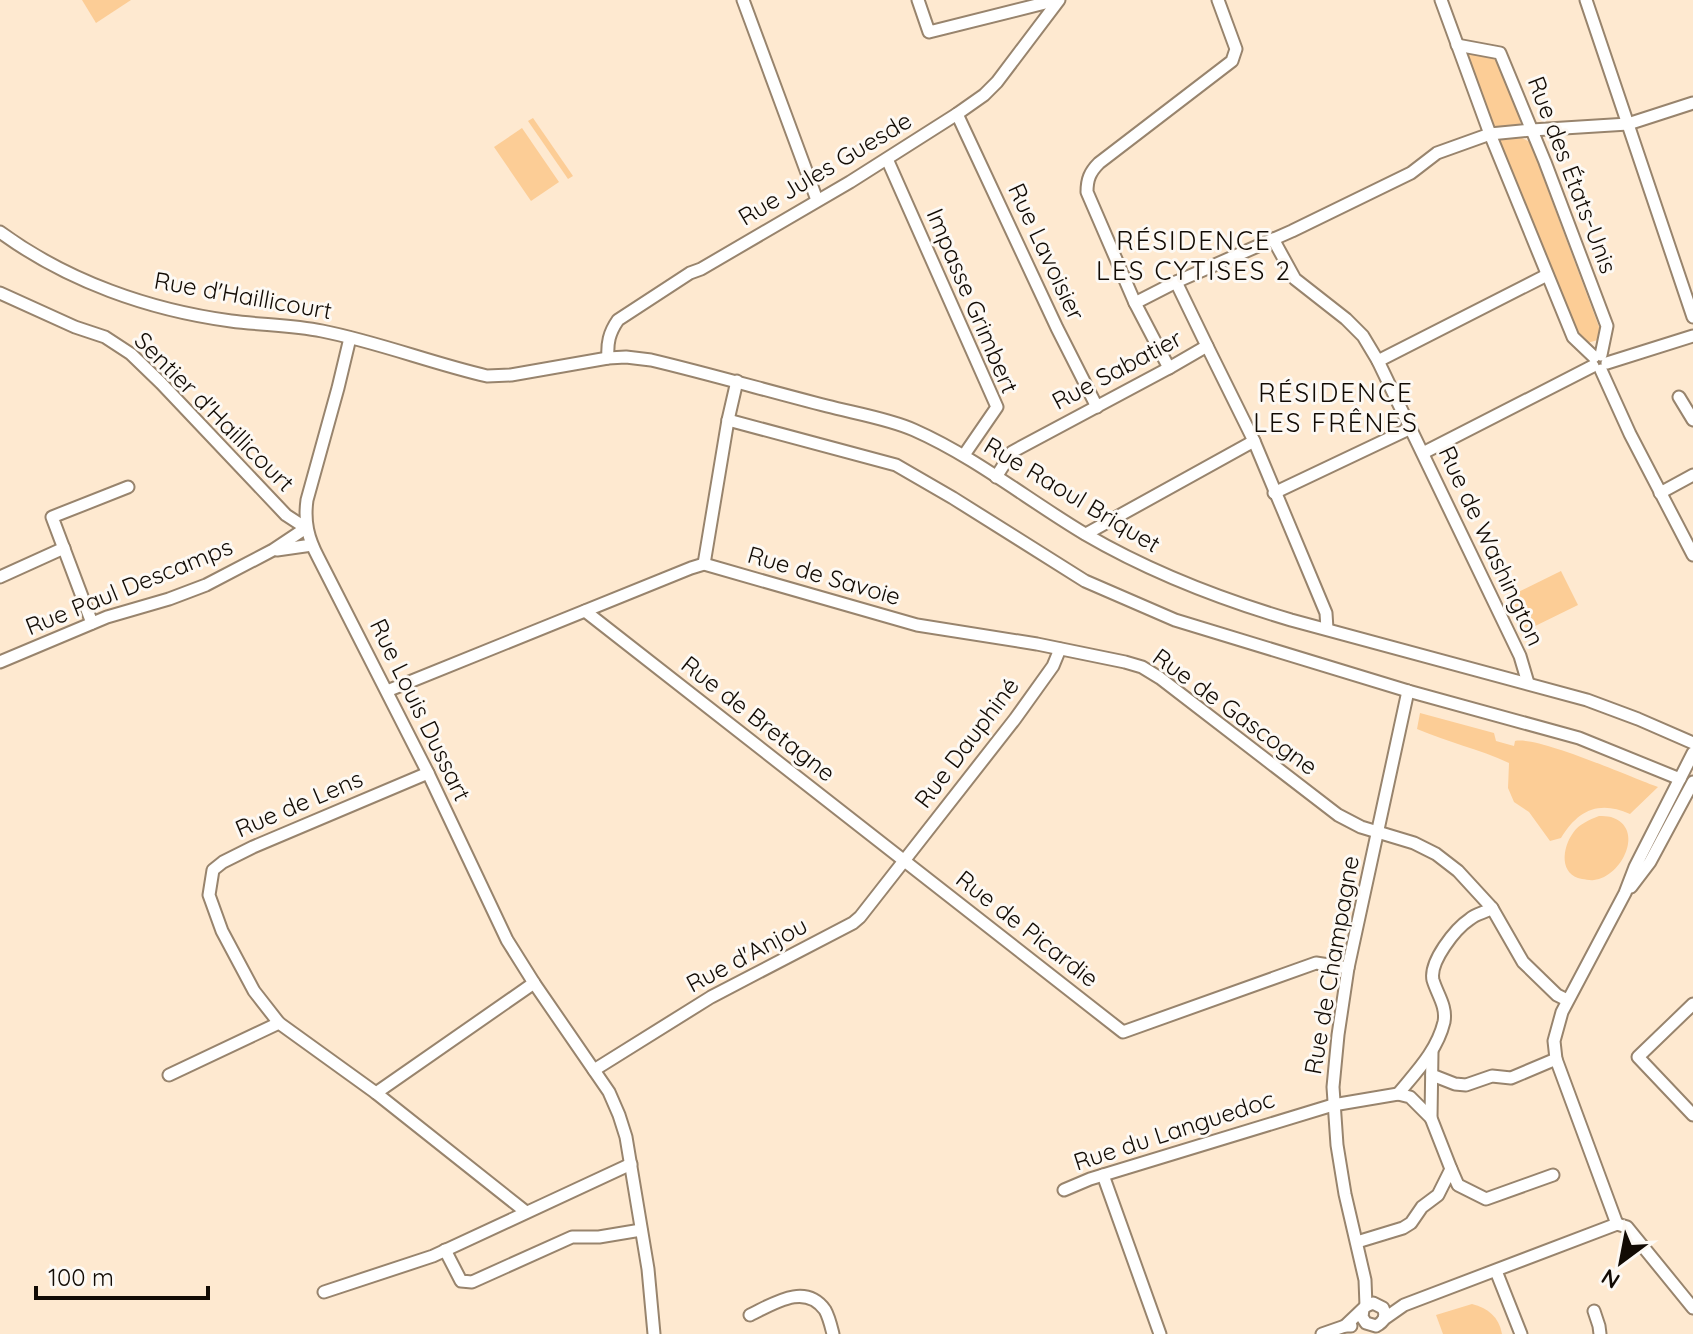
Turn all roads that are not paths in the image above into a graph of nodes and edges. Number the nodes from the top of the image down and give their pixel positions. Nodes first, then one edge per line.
1 (743, 0) edge
2 (918, 0) edge
3 (1058, 0) edge
4 (1218, 0) edge
5 (1441, 0) edge
6 (1586, 0) edge
7 (1457, 45) junction
8 (1693, 103) edge
9 (957, 114) junction
10 (1628, 124) junction
11 (1532, 130) junction
12 (1490, 134) junction
13 (887, 159) junction
14 (817, 200) junction
15 (0, 232) edge
16 (1273, 239) junction
17 (1547, 275) junction
18 (1176, 282) junction
19 (0, 293) edge
20 (1135, 303) junction
21 (1693, 317) edge
22 (1693, 336) edge
23 (350, 338) junction
24 (1207, 346) junction
25 (608, 358) junction
26 (1378, 361) junction
27 (1599, 362) junction
28 (1169, 368) junction
29 (737, 381) junction
30 (1679, 397) dead end
31 (1097, 407) junction
32 (728, 420) junction
33 (1693, 420) edge
34 (1411, 428) junction
35 (1254, 441) junction
36 (1423, 453) junction
37 (964, 455) junction
38 (1693, 475) edge
39 (996, 477) junction
40 (128, 487) dead end
41 (1274, 493) junction
42 (1660, 493) junction
43 (306, 528) junction
44 (1086, 534) junction
45 (312, 545) junction
46 (64, 548) junction
47 (273, 550) junction
48 (1693, 555) edge
49 (704, 564) junction
50 (0, 577) edge
51 (585, 611) junction
52 (92, 623) junction
53 (1327, 629) junction
54 (1060, 649) junction
55 (0, 662) edge
56 (1528, 683) junction
57 (387, 691) junction
58 (1408, 691) junction
59 (1693, 743) edge
60 (1693, 753) edge
61 (428, 773) junction
62 (1680, 779) junction
63 (1693, 784) edge
64 (1376, 831) junction
65 (904, 861) junction
66 (1625, 893) junction
67 (1492, 908) junction
68 (1348, 968) junction
69 (534, 983) junction
70 (1567, 1000) junction
71 (1693, 1004) edge
72 (279, 1023) junction
73 (1432, 1052) junction
74 (1556, 1059) junction
75 (594, 1070) junction
76 (169, 1075) dead end
77 (1432, 1075) junction
78 (376, 1093) junction
79 (1398, 1094) junction
80 (1333, 1105) junction
81 (1693, 1115) edge
82 (1431, 1118) junction
83 (631, 1164) junction
84 (1451, 1169) junction
85 (1103, 1175) junction
86 (1553, 1175) dead end
87 (1064, 1190) dead end
88 (526, 1212) junction
89 (1617, 1224) junction
90 (641, 1230) junction
91 (1357, 1242) junction
92 (445, 1250) junction
93 (1496, 1271) junction
94 (1365, 1280) junction
95 (324, 1292) dead end
96 (1364, 1308) junction
97 (1693, 1308) edge
98 (1594, 1311) dead end
99 (750, 1315) dead end
100 (1382, 1317) edge
101 (1345, 1326) junction
102 (1370, 1328) edge
103 (654, 1334) edge
104 (833, 1334) edge
105 (1160, 1334) edge
106 (1322, 1334) edge
107 (1521, 1334) edge
108 (1600, 1334) edge

1 - 14 street
2 - 3 street
3 - 9 street, Rue Jules Guesde
4 - 20 street
5 - 7 street
6 - 10 street
7 - 11 street, Rue des États-Unis
7 - 12 street
8 - 10 street
9 - 13 street, Rue Jules Guesde
9 - 31 street, Rue Lavoisier
10 - 11 street
10 - 21 street
11 - 12 street
11 - 27 street, Rue des États-Unis
12 - 16 street
12 - 17 street
13 - 14 street, Rue Jules Guesde
13 - 37 street, Impasse Grimbert
14 - 25 street, Rue Jules Guesde
15 - 23 street, Rue d'Haillicourt
16 - 18 street
16 - 26 street, Rue de Washington
17 - 26 street
17 - 27 street
18 - 20 street
18 - 24 street, Rue Sabatier
19 - 43 street, Sentier d'Haillicourt
20 - 28 street
22 - 27 street
23 - 25 street
23 - 43 street, Rue Louis Dussart
24 - 28 street, Rue Sabatier
24 - 35 street
25 - 29 street, Rue Raoul Briquet
26 - 34 street, Rue de Washington
27 - 36 street
27 - 42 street
28 - 31 street, Rue Sabatier
29 - 32 street
29 - 37 street, Rue Raoul Briquet
30 - 33 street
31 - 39 street, Rue Sabatier
32 - 49 street
32 - 58 street
34 - 36 street, Rue de Washington
34 - 41 street
35 - 41 street
35 - 44 street
36 - 56 street, Rue de Washington
37 - 39 street, Rue Raoul Briquet
38 - 42 street
39 - 44 street, Rue Raoul Briquet
40 - 46 street
41 - 53 street
42 - 48 street
43 - 45 street, Rue Louis Dussart
43 - 47 street, Rue Paul Descamps
44 - 53 street, Rue Raoul Briquet
45 - 47 street, Rue Paul Descamps
45 - 57 street, Rue Louis Dussart
46 - 50 street
46 - 52 street
47 - 52 street, Rue Paul Descamps
49 - 51 street
49 - 54 street, Rue de Savoie
51 - 57 street
51 - 65 street, Rue de Bretagne
52 - 55 street, Rue Paul Descamps
53 - 56 street, Rue Raoul Briquet
54 - 64 street, Rue de Gascogne
54 - 65 street, Rue Dauphiné
56 - 59 street, Rue Raoul Briquet
57 - 61 street, Rue Louis Dussart
58 - 62 street
58 - 64 street, Rue de Champagne
60 - 62 street
61 - 69 street, Rue Louis Dussart
61 - 72 street, Rue de Lens
62 - 66 street
63 - 66 street
64 - 67 street, Rue de Gascogne
64 - 68 street, Rue de Champagne
65 - 68 street, Rue de Picardie
65 - 75 street, Rue d'Anjou
66 - 70 street
67 - 70 street, Rue de Gascogne
67 - 73 street
68 - 80 street, Rue de Champagne
69 - 75 street, Rue Louis Dussart
69 - 78 street
70 - 74 street
71 - 81 street
72 - 76 street
72 - 78 street
73 - 77 street
73 - 79 street
74 - 77 street
74 - 89 street
75 - 83 street, Rue Louis Dussart
77 - 82 street
78 - 88 street
79 - 80 street, Rue du Languedoc
79 - 82 street
80 - 85 street, Rue du Languedoc
80 - 91 street, Rue de Champagne
82 - 84 street
83 - 88 street
83 - 90 street, Rue Louis Dussart
84 - 86 street
84 - 91 street
85 - 87 street, Rue du Languedoc
85 - 105 street
88 - 92 street
89 - 93 street
89 - 97 street
90 - 92 street
90 - 103 street, Rue Louis Dussart
91 - 94 street, Rue de Champagne
92 - 95 street
93 - 100 street
93 - 107 street
94 - 96 street, Rue de Champagne
94 - 100 street, Rue de Champagne
96 - 100 street
96 - 101 street
96 - 102 street
98 - 108 street
99 - 104 street
100 - 102 street
101 - 102 street
101 - 106 street

